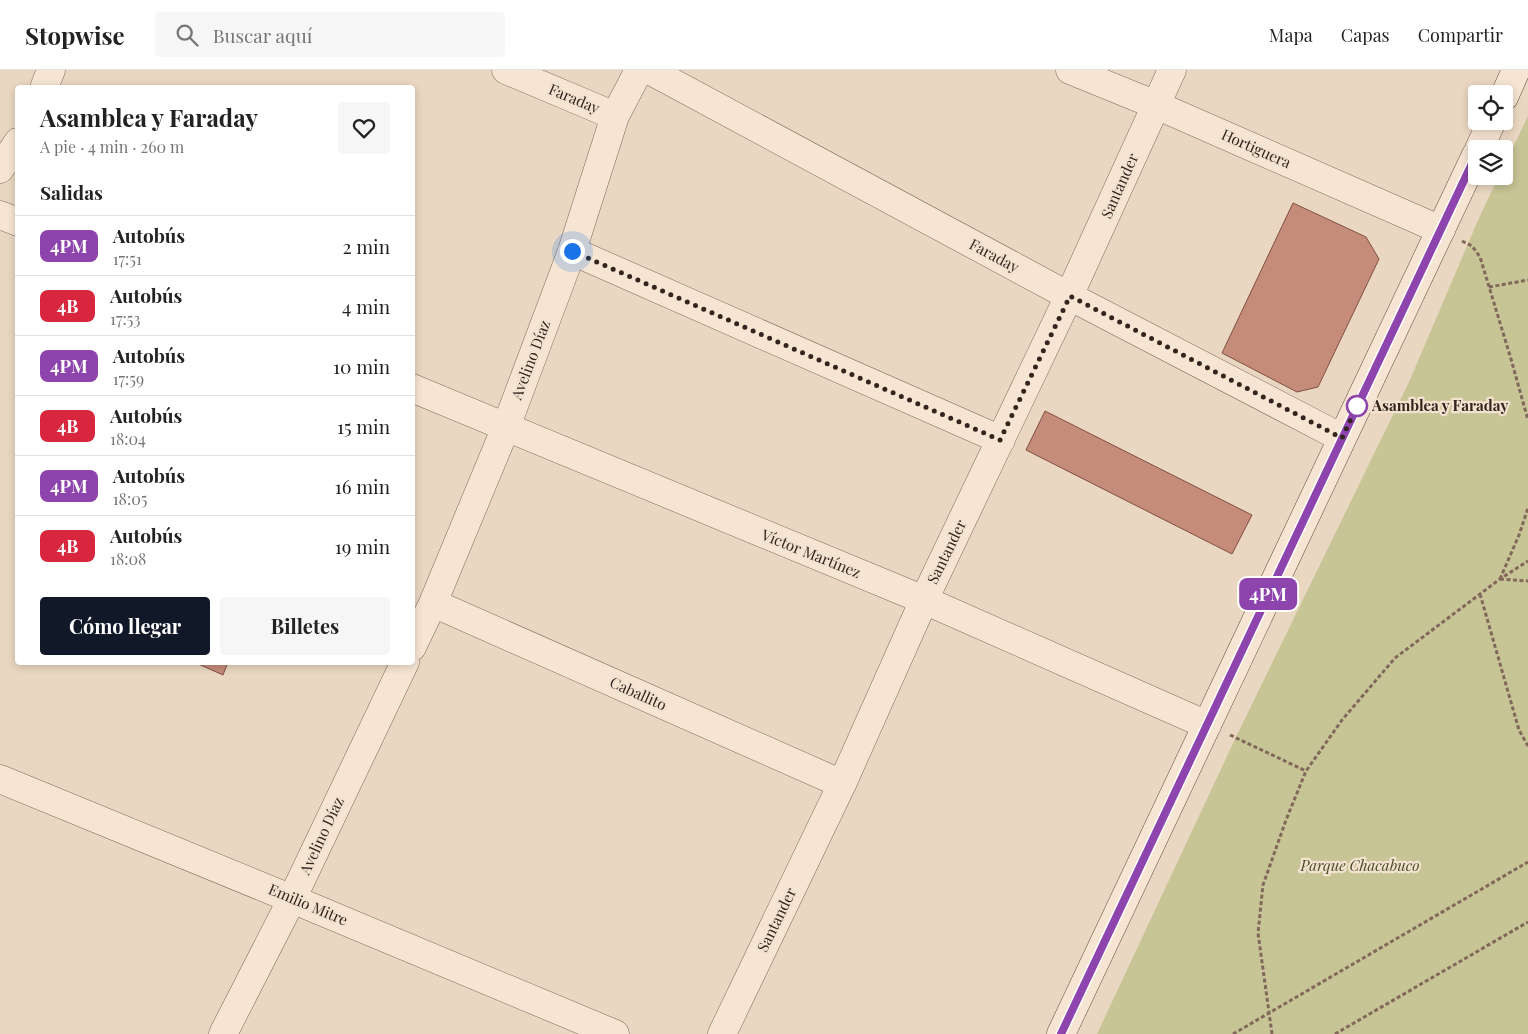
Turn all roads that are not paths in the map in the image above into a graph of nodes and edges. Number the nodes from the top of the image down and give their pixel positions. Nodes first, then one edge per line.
1 (51, 70) edge
2 (506, 70) edge
3 (639, 70) edge
4 (649, 70) edge
5 (1070, 70) edge
6 (1172, 70) edge
7 (1516, 70) edge
8 (45, 85) edge
9 (1509, 85) edge
10 (1156, 105) junction
11 (615, 116) junction
12 (15, 146) edge
13 (0, 169) edge
14 (1468, 172) edge
15 (0, 215) edge
16 (15, 221) edge
17 (1441, 230) junction
18 (572, 251) junction
19 (1070, 296) junction
20 (415, 389) edge
21 (506, 427) junction
22 (1342, 438) junction
23 (1000, 440) junction
24 (924, 600) junction
25 (433, 603) junction
26 (415, 641) edge
27 (404, 665) edge
28 (1207, 725) junction
29 (0, 780) edge
30 (842, 784) junction
31 (292, 899) junction
32 (223, 1034) edge
33 (615, 1034) edge
34 (722, 1034) edge
35 (1061, 1034) edge

1 - 8 street
2 - 11 street, Faraday
3 - 11 street, Avelino Díaz
4 - 19 street, Faraday
5 - 10 street, Hortiguera
6 - 10 street, Santander
7 - 9 street
10 - 17 street, Hortiguera
10 - 19 street, Santander
11 - 18 street, Avelino Díaz
12 - 13 street
14 - 17 street
15 - 16 street
17 - 22 street
18 - 21 street, Avelino Díaz
18 - 23 street
19 - 22 street, Faraday
19 - 23 street, Santander
20 - 21 street, Víctor Martínez
21 - 24 street, Víctor Martínez
21 - 25 street, Avelino Díaz
22 - 28 street
23 - 24 street, Santander
24 - 28 street, Víctor Martínez
24 - 30 street, Santander
25 - 26 street, Avelino Díaz
25 - 30 street, Caballito
27 - 31 street, Avelino Díaz
28 - 35 street
29 - 31 street, Emilio Mitre
30 - 34 street, Santander
31 - 32 street, Avelino Díaz
31 - 33 street, Emilio Mitre

